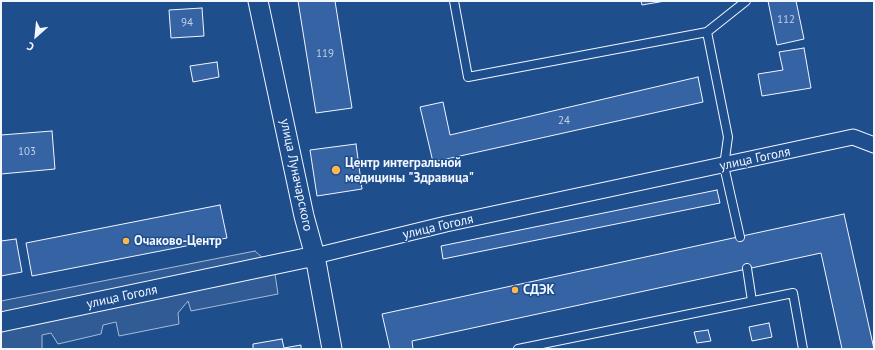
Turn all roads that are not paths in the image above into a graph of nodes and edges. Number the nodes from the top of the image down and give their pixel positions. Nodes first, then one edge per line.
1 (258, 1) edge
2 (454, 1) edge
3 (746, 1) edge
4 (707, 32) junction
5 (874, 145) edge
6 (724, 166) junction
7 (740, 237) dead end
8 (314, 256) junction
9 (747, 268) dead end
10 (752, 301) junction
11 (1, 322) edge
12 (332, 349) edge
13 (518, 349) edge
14 (803, 349) edge

1 - 8 street, улица Луначарского
2 - 4 lane
3 - 4 lane
4 - 6 lane
5 - 6 street, улица Гоголя
6 - 7 lane
6 - 8 street, улица Гоголя
8 - 11 street, улица Гоголя
8 - 12 street, улица Луначарского
9 - 10 lane
10 - 13 lane
10 - 14 lane

